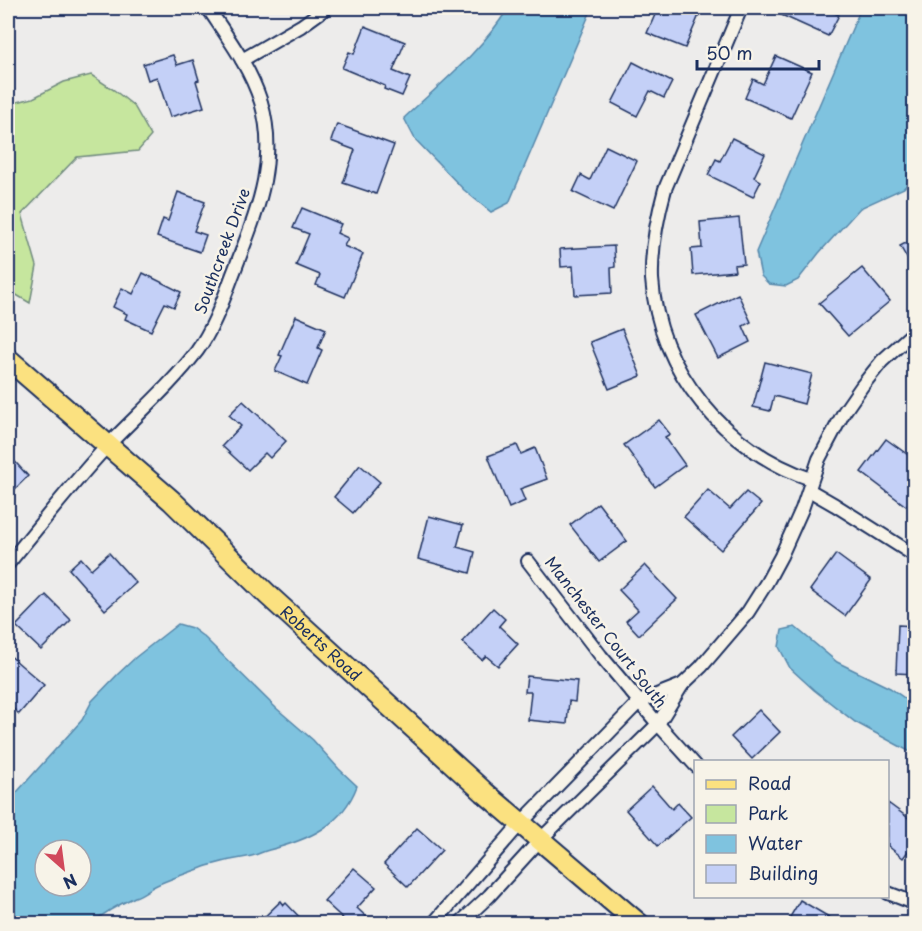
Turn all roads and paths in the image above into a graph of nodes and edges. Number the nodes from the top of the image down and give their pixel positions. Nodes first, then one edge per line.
1 (208, 8) edge
2 (326, 8) edge
3 (741, 8) edge
4 (242, 60) junction
5 (915, 332) edge
6 (8, 359) edge
7 (108, 446) junction
8 (810, 485) junction
9 (915, 555) edge
10 (528, 561) dead end
11 (8, 564) edge
12 (682, 685) junction
13 (639, 702) junction
14 (658, 724) junction
15 (694, 764) edge
16 (520, 824) junction
17 (540, 840) junction
18 (889, 893) edge
19 (915, 903) edge
20 (433, 924) edge
21 (459, 924) edge
22 (639, 924) edge

1 - 4 street, Southcreek Drive
2 - 4 street
3 - 8 street
4 - 7 street, Southcreek Drive
5 - 8 street
6 - 7 main road, Roberts Road
7 - 11 street, Southcreek Drive
7 - 16 main road, Roberts Road
8 - 9 street
8 - 12 street
10 - 13 street, Manchester Court South
12 - 13 street
12 - 14 street
13 - 14 street, Manchester Court South
13 - 16 street
14 - 15 street, Manchester Court South
14 - 17 street
16 - 17 main road, Roberts Road
16 - 20 street
17 - 21 street
17 - 22 main road, Roberts Road
18 - 19 street

